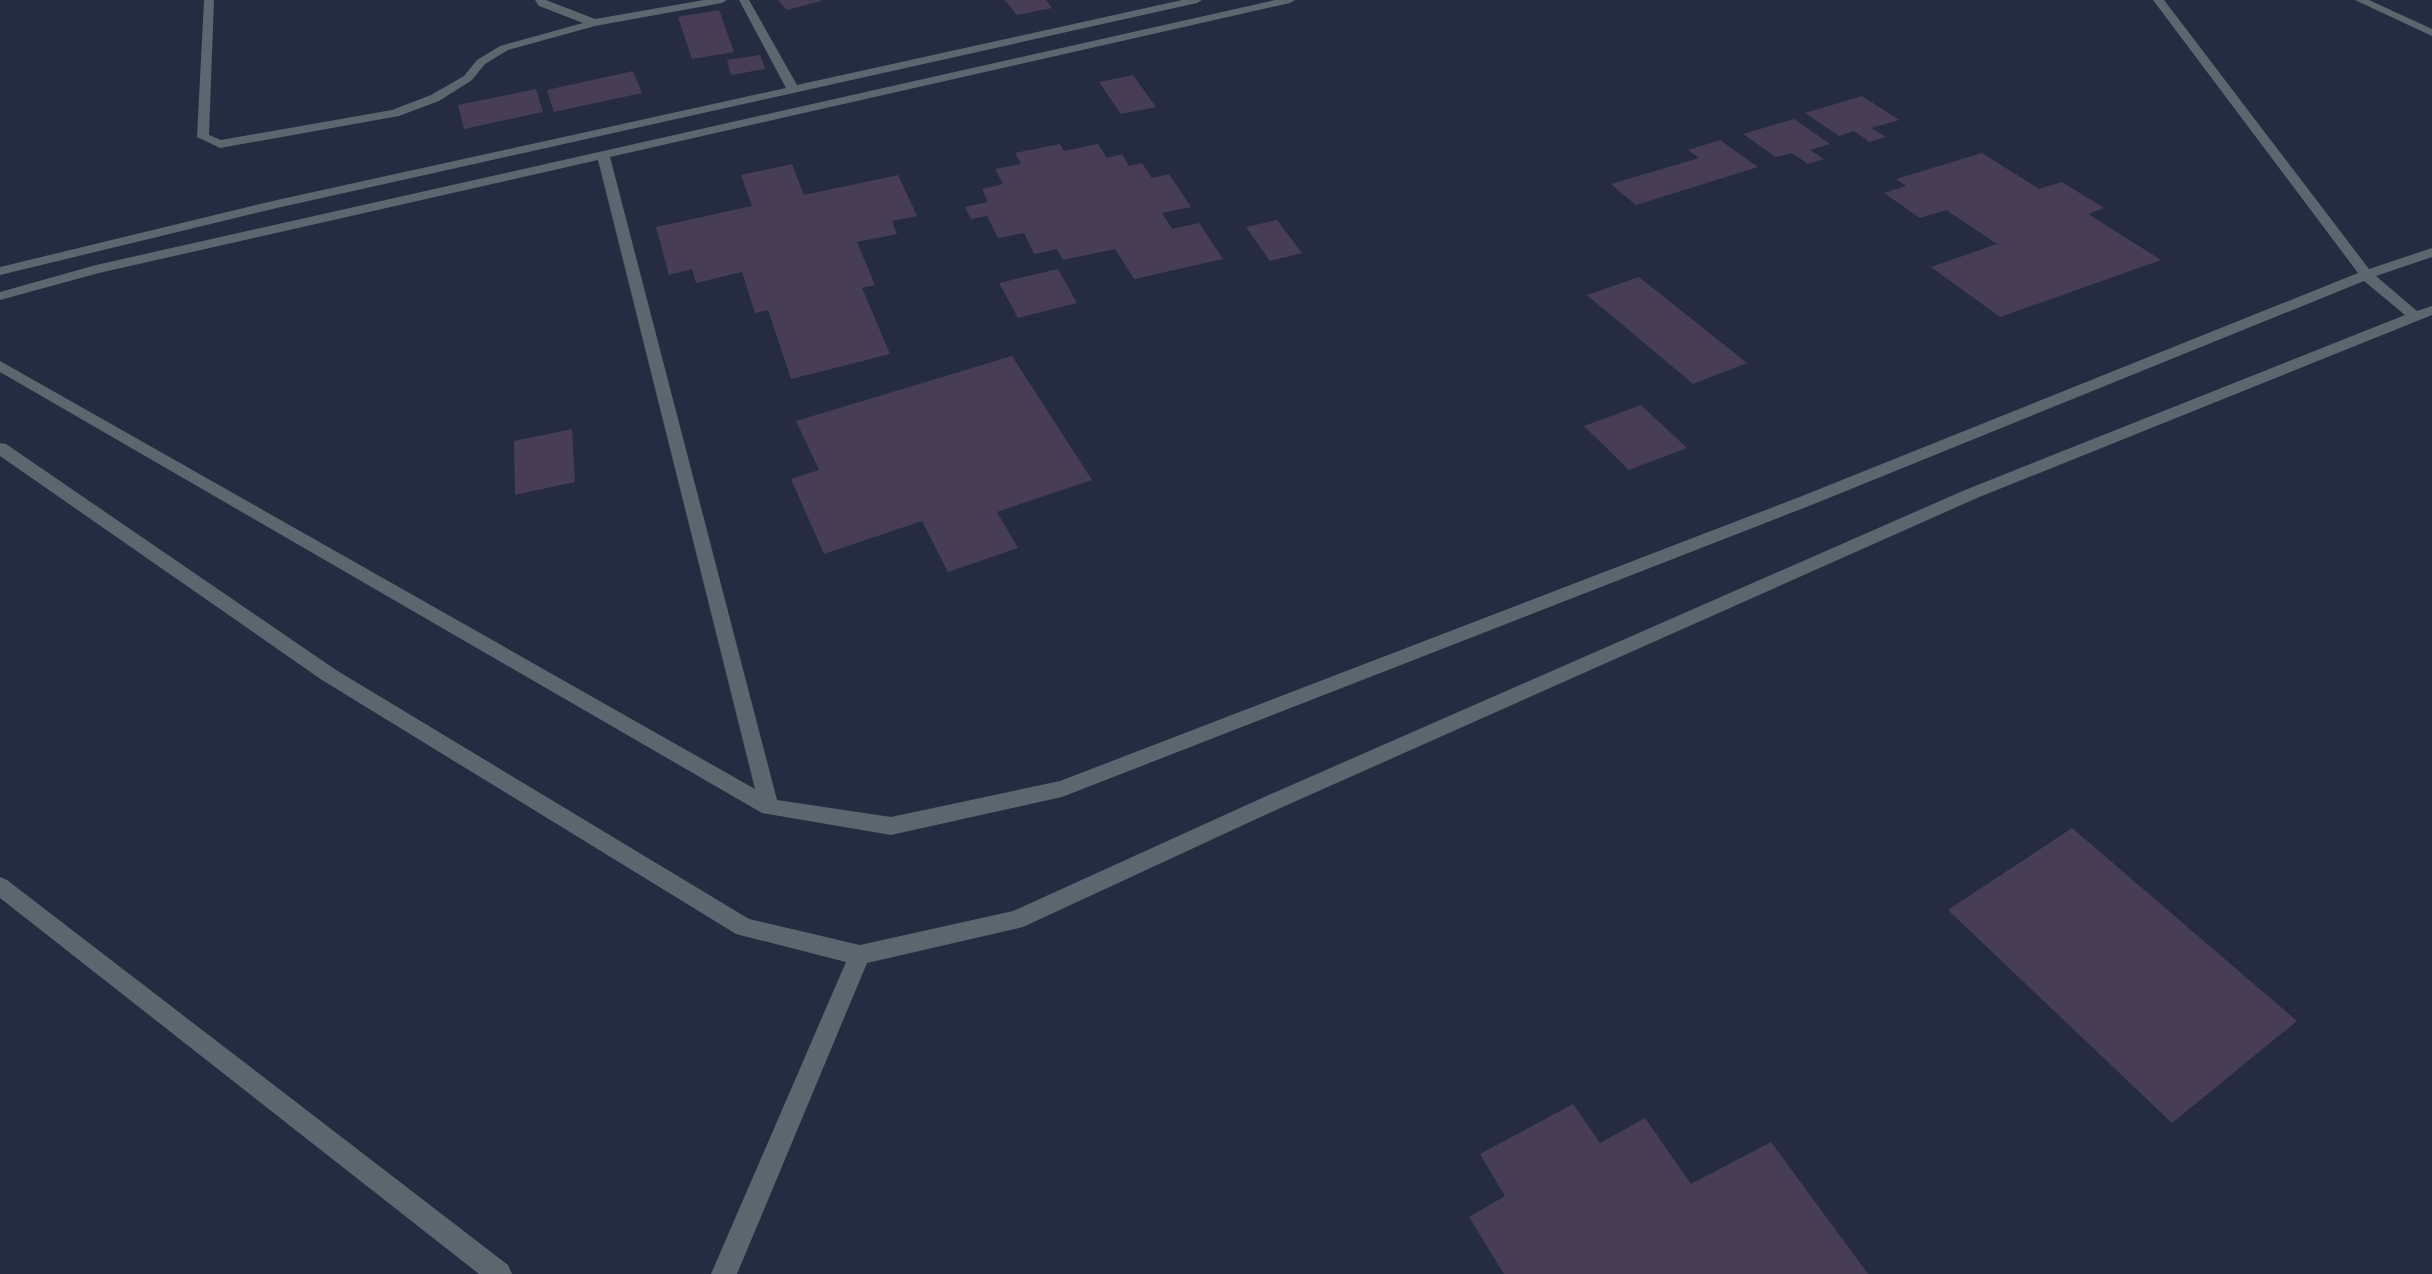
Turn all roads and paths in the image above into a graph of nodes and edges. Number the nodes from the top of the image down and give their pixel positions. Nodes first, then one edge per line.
1 (209, 0) edge
2 (540, 0) edge
3 (722, 0) edge
4 (744, 0) edge
5 (1197, 0) edge
6 (1290, 0) edge
7 (2158, 0) edge
8 (2360, 0) edge
9 (594, 23) junction
10 (2432, 33) edge
11 (794, 91) junction
12 (603, 155) junction
13 (2432, 252) edge
14 (0, 271) edge
15 (2366, 275) junction
16 (0, 296) edge
17 (2424, 314) edge
18 (0, 366) edge
19 (0, 448) edge
20 (769, 807) junction
21 (0, 886) edge
22 (861, 955) junction
23 (499, 1274) edge
24 (724, 1274) edge

1 - 9 lane
2 - 9 lane
3 - 9 lane
4 - 11 lane
5 - 11 lane
6 - 12 lane
7 - 15 lane
8 - 10 lane
11 - 14 lane
12 - 16 lane
12 - 20 lane
13 - 15 lane
15 - 17 lane
15 - 20 lane
17 - 22 lane
18 - 20 lane
19 - 22 lane
21 - 23 lane
22 - 24 lane

